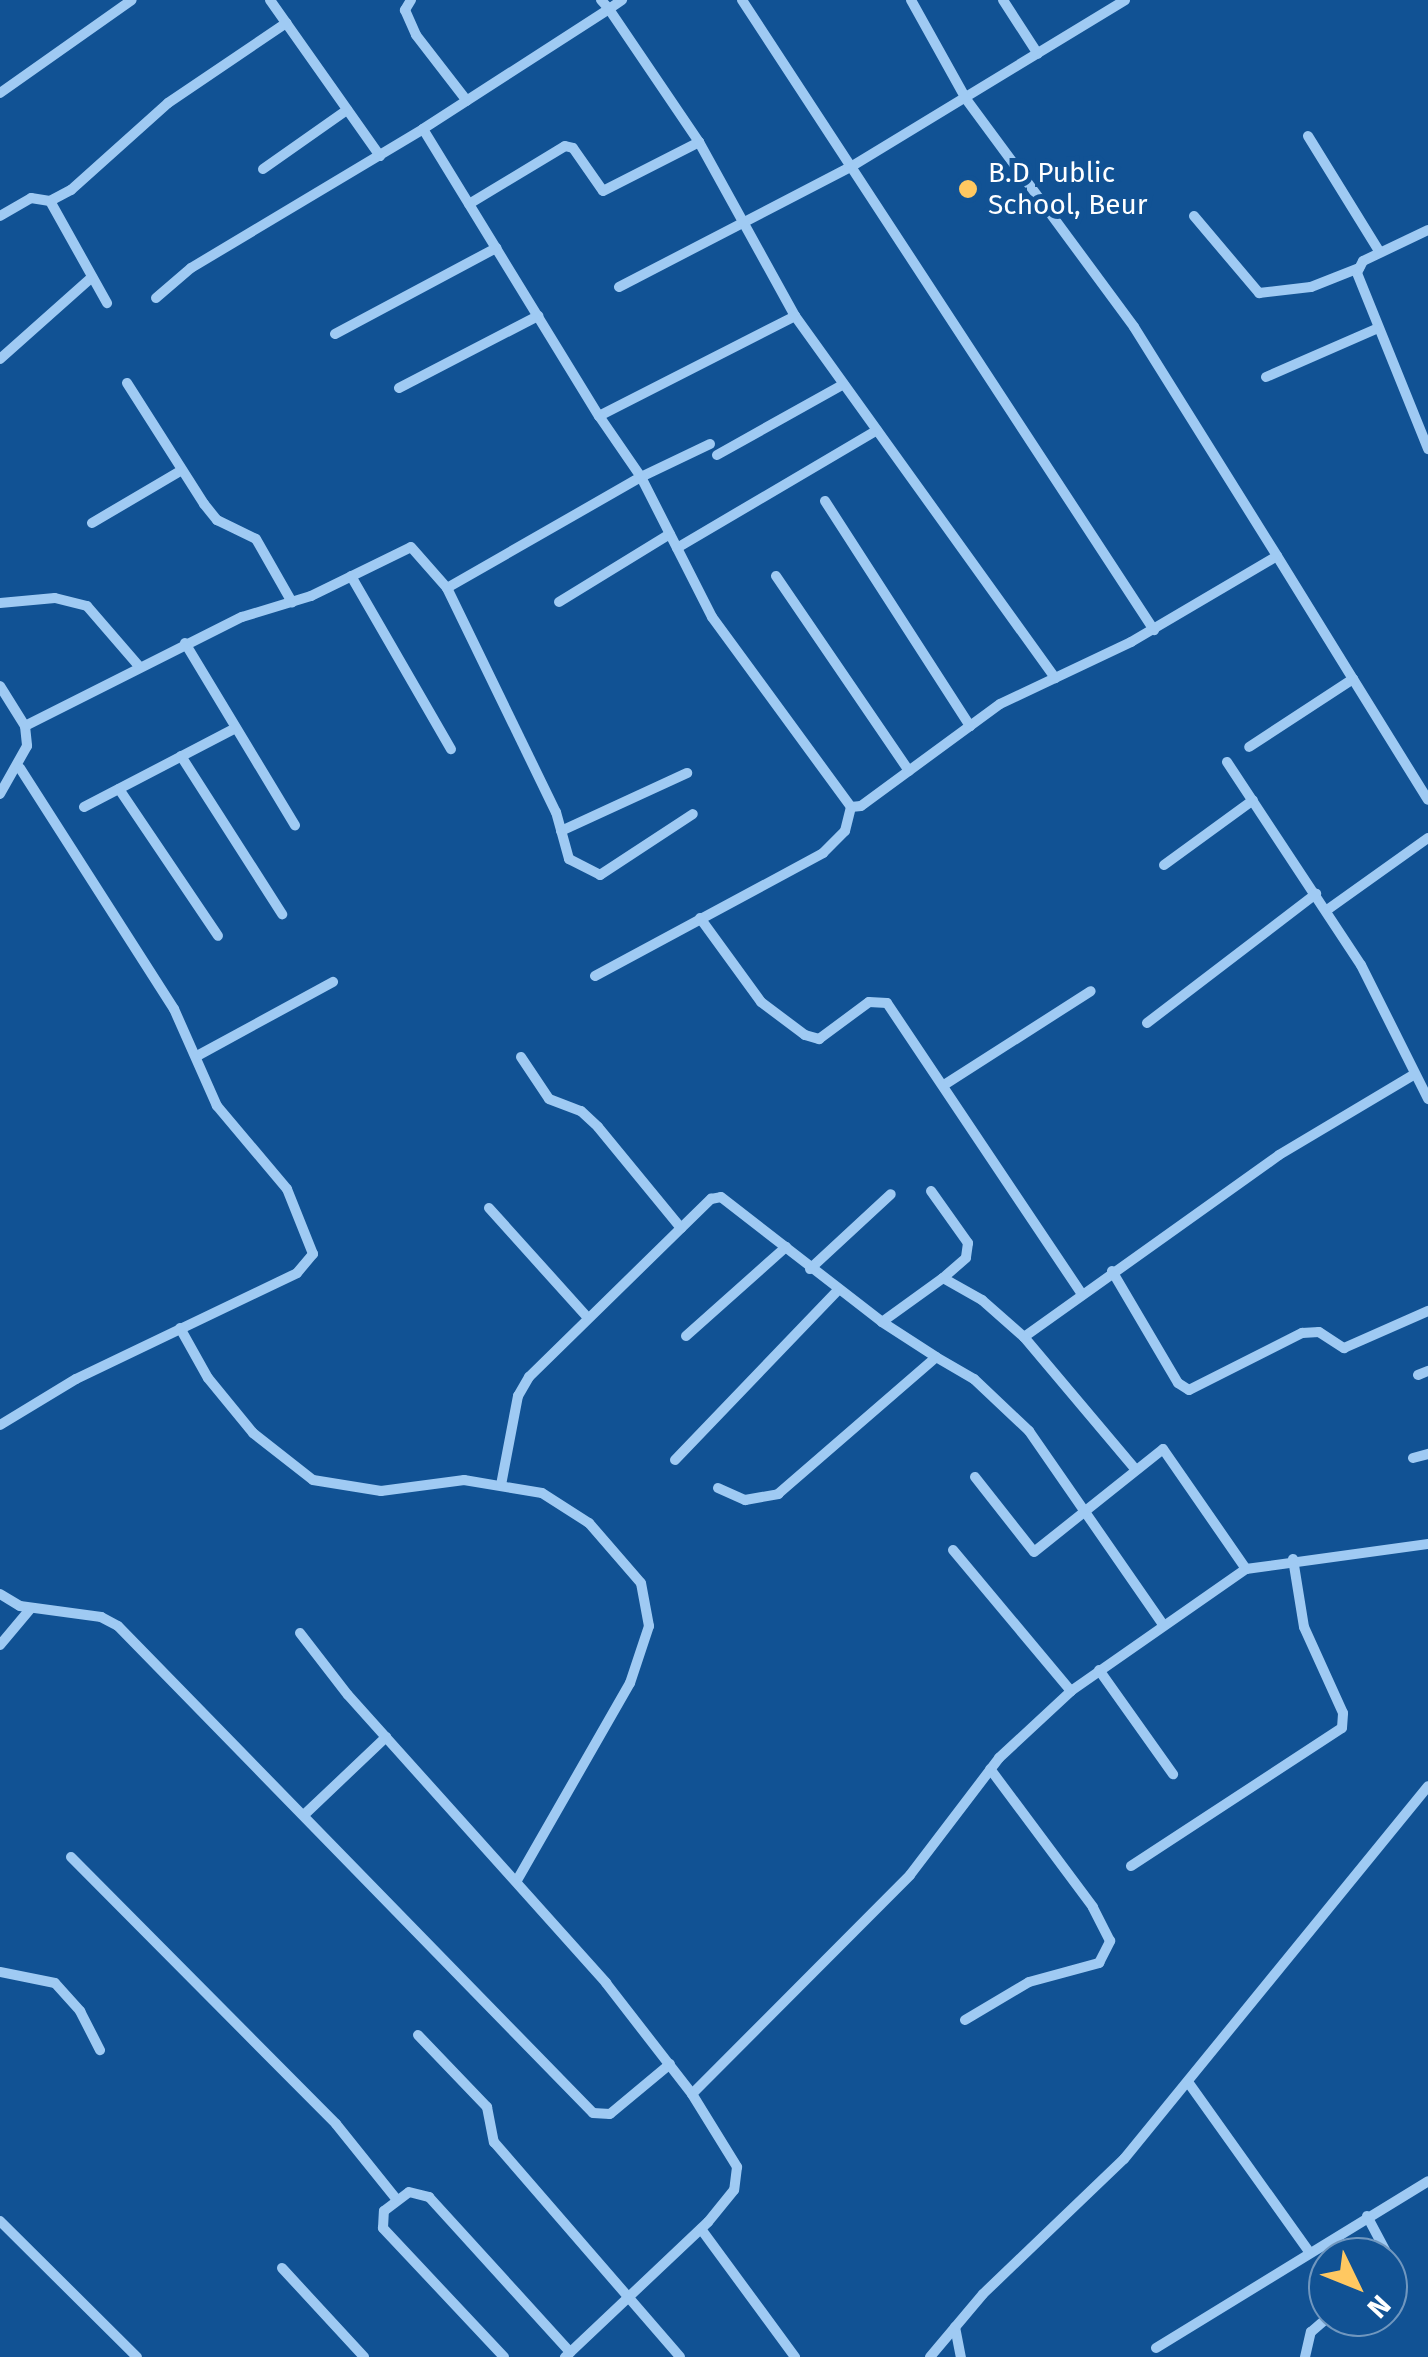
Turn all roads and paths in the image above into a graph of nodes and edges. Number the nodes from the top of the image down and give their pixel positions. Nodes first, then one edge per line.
1 (132, 0) edge
2 (270, 0) edge
3 (411, 0) edge
4 (622, 0) edge
5 (742, 0) edge
6 (911, 0) edge
7 (1003, 0) edge
8 (1120, 1) edge
9 (605, 5) edge
10 (286, 23) junction
11 (1038, 54) junction
12 (0, 94) edge
13 (966, 100) junction
14 (467, 101) junction
15 (347, 110) junction
16 (422, 129) junction
17 (1308, 136) dead end
18 (699, 142) junction
19 (380, 156) junction
20 (849, 168) junction
21 (262, 170) dead end
22 (50, 201) junction
23 (469, 204) junction
24 (0, 216) edge
25 (1194, 216) dead end
26 (744, 222) junction
27 (1428, 230) edge
28 (496, 248) junction
29 (1379, 251) junction
30 (1359, 268) junction
31 (92, 276) junction
32 (619, 287) dead end
33 (156, 298) dead end
34 (107, 303) dead end
35 (538, 316) junction
36 (795, 316) junction
37 (1376, 329) junction
38 (335, 334) dead end
39 (0, 358) edge
40 (1266, 378) dead end
41 (127, 383) dead end
42 (844, 384) junction
43 (399, 388) dead end
44 (599, 416) junction
45 (877, 430) junction
46 (710, 444) dead end
47 (1428, 449) edge
48 (716, 455) dead end
49 (182, 470) junction
50 (641, 477) junction
51 (825, 501) dead end
52 (92, 523) dead end
53 (670, 534) junction
54 (677, 548) junction
55 (1277, 556) junction
56 (351, 576) junction
57 (776, 576) dead end
58 (447, 588) junction
59 (0, 602) edge
60 (292, 602) junction
61 (559, 602) dead end
62 (1154, 630) junction
63 (186, 643) junction
64 (138, 666) junction
65 (1055, 678) junction
66 (1352, 679) junction
67 (0, 686) edge
68 (25, 726) junction
69 (970, 726) junction
70 (236, 728) junction
71 (1248, 748) dead end
72 (451, 750) dead end
73 (181, 756) junction
74 (1227, 762) dead end
75 (20, 768) junction
76 (909, 771) junction
77 (687, 773) dead end
78 (119, 789) junction
79 (0, 794) edge
80 (1252, 800) junction
81 (1428, 800) edge
82 (850, 806) junction
83 (84, 807) dead end
84 (692, 814) dead end
85 (295, 825) dead end
86 (560, 831) junction
87 (1428, 838) edge
88 (1164, 866) dead end
89 (1316, 894) junction
90 (1327, 910) junction
91 (282, 914) dead end
92 (700, 918) junction
93 (218, 936) dead end
94 (595, 976) dead end
95 (333, 982) dead end
96 (1091, 991) dead end
97 (1147, 1023) dead end
98 (197, 1056) junction
99 (521, 1057) dead end
100 (1416, 1074) junction
101 (944, 1085) junction
102 (1428, 1098) edge
103 (931, 1192) dead end
104 (890, 1194) dead end
105 (489, 1208) dead end
106 (681, 1228) junction
107 (786, 1248) junction
108 (810, 1270) junction
109 (1112, 1271) junction
110 (943, 1278) junction
111 (838, 1290) junction
112 (1081, 1292) junction
113 (1428, 1311) edge
114 (588, 1318) junction
115 (882, 1322) junction
116 (180, 1328) junction
117 (686, 1336) dead end
118 (1024, 1337) junction
119 (936, 1357) junction
120 (0, 1425) edge
121 (1428, 1454) edge
122 (1412, 1458) dead end
123 (674, 1460) dead end
124 (1135, 1469) junction
125 (975, 1477) dead end
126 (501, 1485) junction
127 (718, 1488) dead end
128 (1088, 1511) junction
129 (1428, 1544) edge
130 (953, 1550) dead end
131 (1293, 1559) junction
132 (1246, 1569) junction
133 (0, 1594) edge
134 (31, 1608) junction
135 (1162, 1623) junction
136 (300, 1633) dead end
137 (0, 1645) edge
138 (1099, 1670) junction
139 (1072, 1690) junction
140 (386, 1737) junction
141 (990, 1769) junction
142 (1173, 1774) dead end
143 (1428, 1786) edge
144 (305, 1814) junction
145 (71, 1858) dead end
146 (1131, 1866) dead end
147 (516, 1880) junction
148 (0, 1972) edge
149 (966, 2020) dead end
150 (418, 2034) dead end
151 (100, 2050) dead end
152 (670, 2064) junction
153 (1188, 2082) junction
154 (692, 2094) junction
155 (1428, 2181) edge
156 (397, 2200) junction
157 (1367, 2216) junction
158 (0, 2221) edge
159 (701, 2229) junction
160 (1331, 2237) edge
161 (1378, 2237) edge
162 (1308, 2250) joint
163 (282, 2268) dead end
164 (632, 2297) junction
165 (955, 2327) junction
166 (1156, 2348) dead end
167 (568, 2354) edge
168 (137, 2357) edge
169 (364, 2357) edge
170 (504, 2357) edge
171 (680, 2357) edge
172 (795, 2357) edge
173 (930, 2357) edge
174 (961, 2357) edge

1 - 12 street
2 - 10 street
3 - 14 street
4 - 9 street
5 - 20 street
6 - 13 street
7 - 11 street
8 - 11 street
9 - 14 street
9 - 18 street
10 - 15 street
10 - 22 street
11 - 13 street
13 - 20 street
13 - 55 street
14 - 16 street
15 - 19 street
15 - 21 street
16 - 19 street
16 - 23 street
17 - 29 street
18 - 23 street
18 - 26 street
19 - 33 street
20 - 26 street
20 - 62 street
22 - 24 street
22 - 31 street
23 - 28 street
25 - 30 street
26 - 32 street
26 - 36 street
27 - 29 street
28 - 35 street
28 - 38 street
29 - 30 street
30 - 37 street
31 - 34 street
31 - 39 street
35 - 43 street
35 - 44 street
36 - 42 street
36 - 44 street
37 - 40 street
37 - 47 street
41 - 49 street
42 - 45 street
42 - 48 street
44 - 50 street
45 - 54 street
45 - 65 street
46 - 50 street
49 - 52 street
49 - 60 street
50 - 53 street
50 - 58 street
51 - 69 street
53 - 54 street
53 - 61 street
54 - 82 street
55 - 62 street
55 - 66 street
56 - 58 street
56 - 60 street
56 - 72 street
57 - 76 street
58 - 86 street
59 - 64 street
60 - 63 street
62 - 65 street
63 - 64 street
63 - 70 street
64 - 68 street
65 - 69 street
66 - 71 street
66 - 81 street
67 - 68 street
68 - 75 street
69 - 76 street
70 - 73 street
70 - 85 street
73 - 78 street
73 - 91 street
74 - 80 street
75 - 79 street
75 - 98 street
76 - 82 street
77 - 86 street
78 - 83 street
78 - 93 street
80 - 88 street
80 - 89 street
82 - 92 street
84 - 86 street
87 - 90 street
89 - 90 street
89 - 97 street
90 - 100 street
92 - 94 street
92 - 101 street
95 - 98 street
96 - 101 street
98 - 116 street
99 - 106 street
100 - 102 street
100 - 109 street
101 - 112 street
103 - 110 street
104 - 108 street
105 - 114 street
106 - 107 street
106 - 114 street
107 - 108 street
107 - 117 street
108 - 111 street
109 - 112 street
109 - 113 street
110 - 115 street
110 - 118 street
111 - 115 street
111 - 123 street
112 - 118 street
114 - 126 street
115 - 119 street
116 - 120 street
116 - 126 street
118 - 124 street
119 - 127 street
119 - 128 street
121 - 122 street
124 - 128 street
124 - 132 street
125 - 128 street
126 - 147 street
128 - 135 street
129 - 131 street
130 - 139 street
131 - 132 street
131 - 146 street
132 - 135 street
133 - 134 street
134 - 137 street
134 - 144 street
135 - 138 street
136 - 140 street
138 - 139 street
138 - 142 street
139 - 141 street
140 - 144 street
140 - 147 street
141 - 149 street
141 - 154 street
143 - 153 street
144 - 152 street
145 - 156 street
147 - 152 street
148 - 151 street
150 - 164 street
152 - 154 street
153 - 162 street
153 - 165 street
154 - 159 street
155 - 157 street
156 - 167 street
156 - 170 street
157 - 160 street
157 - 161 street
158 - 168 street
159 - 164 street
159 - 172 street
162 - 166 street
163 - 169 street
164 - 167 street
164 - 171 street
165 - 173 street
165 - 174 street

